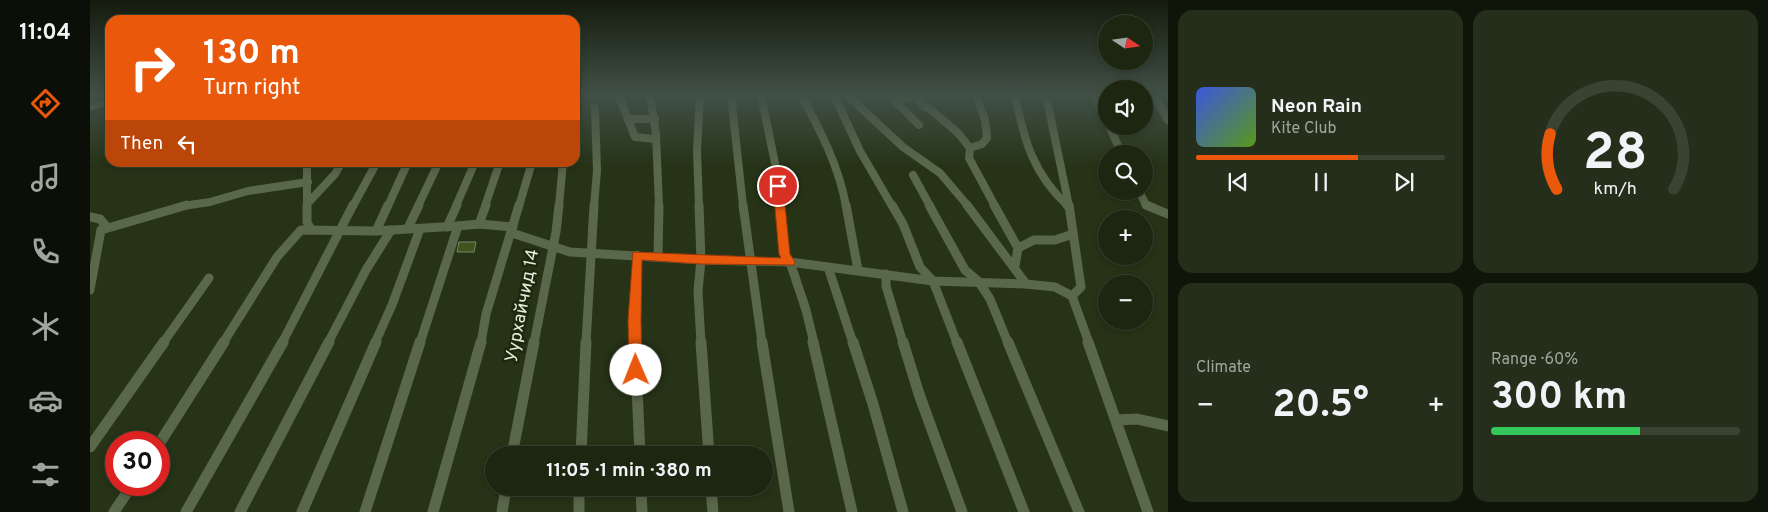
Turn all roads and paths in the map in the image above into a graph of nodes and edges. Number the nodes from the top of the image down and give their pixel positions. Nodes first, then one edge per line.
1 (595, 119) edge
2 (628, 119) joint
3 (655, 119) joint
4 (699, 119) edge
5 (734, 119) edge
6 (766, 119) edge
7 (814, 119) edge
8 (845, 119) edge
9 (873, 119) edge
10 (912, 119) edge
11 (942, 119) edge
12 (985, 119) edge
13 (1020, 119) edge
14 (1051, 119) edge
15 (918, 125) dead end
16 (656, 139) junction
17 (970, 148) junction
18 (307, 167) edge
19 (340, 167) edge
20 (374, 167) edge
21 (406, 167) edge
22 (438, 167) edge
23 (473, 167) edge
24 (498, 167) edge
25 (530, 167) edge
26 (562, 167) edge
27 (913, 175) dead end
28 (308, 182) junction
29 (1144, 200) edge
30 (308, 203) junction
31 (1069, 208) junction
32 (1168, 214) edge
33 (90, 217) edge
34 (479, 224) junction
35 (458, 226) junction
36 (447, 227) junction
37 (408, 228) junction
38 (420, 229) junction
39 (101, 230) junction
40 (311, 230) junction
41 (391, 230) junction
42 (512, 230) junction
43 (338, 231) junction
44 (376, 231) junction
45 (1072, 234) junction
46 (1018, 248) junction
47 (552, 249) junction
48 (592, 254) junction
49 (637, 255) junction
50 (658, 256) junction
51 (701, 260) junction
52 (751, 262) junction
53 (790, 262) junction
54 (1015, 266) junction
55 (828, 267) junction
56 (858, 270) junction
57 (886, 274) junction
58 (209, 278) dead end
59 (933, 281) junction
60 (979, 282) junction
61 (1026, 284) junction
62 (90, 290) edge
63 (1072, 296) junction
64 (1116, 420) junction
65 (1168, 426) edge
66 (167, 431) edge
67 (514, 446) edge
68 (581, 446) edge
69 (640, 446) edge
70 (708, 446) edge
71 (90, 447) edge
72 (125, 496) edge
73 (505, 496) edge
74 (579, 496) edge
75 (641, 496) edge
76 (712, 496) edge
77 (114, 512) edge
78 (186, 512) edge
79 (240, 512) edge
80 (302, 512) edge
81 (365, 512) edge
82 (433, 512) edge
83 (502, 512) edge
84 (579, 512) edge
85 (642, 512) edge
86 (713, 512) edge
87 (789, 512) edge
88 (852, 512) edge
89 (903, 512) edge
90 (962, 512) edge
91 (1024, 512) edge
92 (1079, 512) edge
93 (1148, 512) edge

1 - 48 street
2 - 3 street
2 - 16 street
3 - 16 street
4 - 51 street
5 - 52 street
6 - 53 street
7 - 56 street
8 - 59 street
9 - 54 street
10 - 15 street
11 - 17 street
12 - 17 street
13 - 31 street
14 - 31 street
16 - 50 street
17 - 46 street
18 - 28 street
19 - 30 street
20 - 43 street
21 - 44 street
22 - 37 street
23 - 36 street
24 - 34 street
25 - 42 street
26 - 47 street, Уурхайчид 14
27 - 60 street
28 - 30 street
28 - 39 street
29 - 32 street
30 - 40 street
31 - 45 street
33 - 39 street
34 - 35 street
34 - 42 street
35 - 36 street
35 - 81 street
36 - 38 street
37 - 38 street
37 - 41 street
38 - 80 street
39 - 62 street
40 - 43 street
40 - 66 street
41 - 44 street
41 - 79 street
42 - 47 street
42 - 82 street
43 - 44 street
43 - 78 street
45 - 46 street
45 - 63 street
46 - 54 street
47 - 48 street
47 - 67 street, Уурхайчид 14
48 - 49 street
48 - 68 street
49 - 50 street
49 - 69 street
50 - 51 street
51 - 52 street
51 - 70 street
52 - 53 street
52 - 87 street
53 - 55 street
53 - 88 street
54 - 61 street
55 - 56 street
55 - 89 street
56 - 57 street
57 - 59 street
57 - 90 street
58 - 71 street
59 - 60 street
59 - 91 street
60 - 61 street
60 - 92 street
61 - 63 street
63 - 64 street
64 - 65 street
64 - 93 street
72 - 77 street
73 - 83 street
74 - 84 street
75 - 85 street
76 - 86 street

